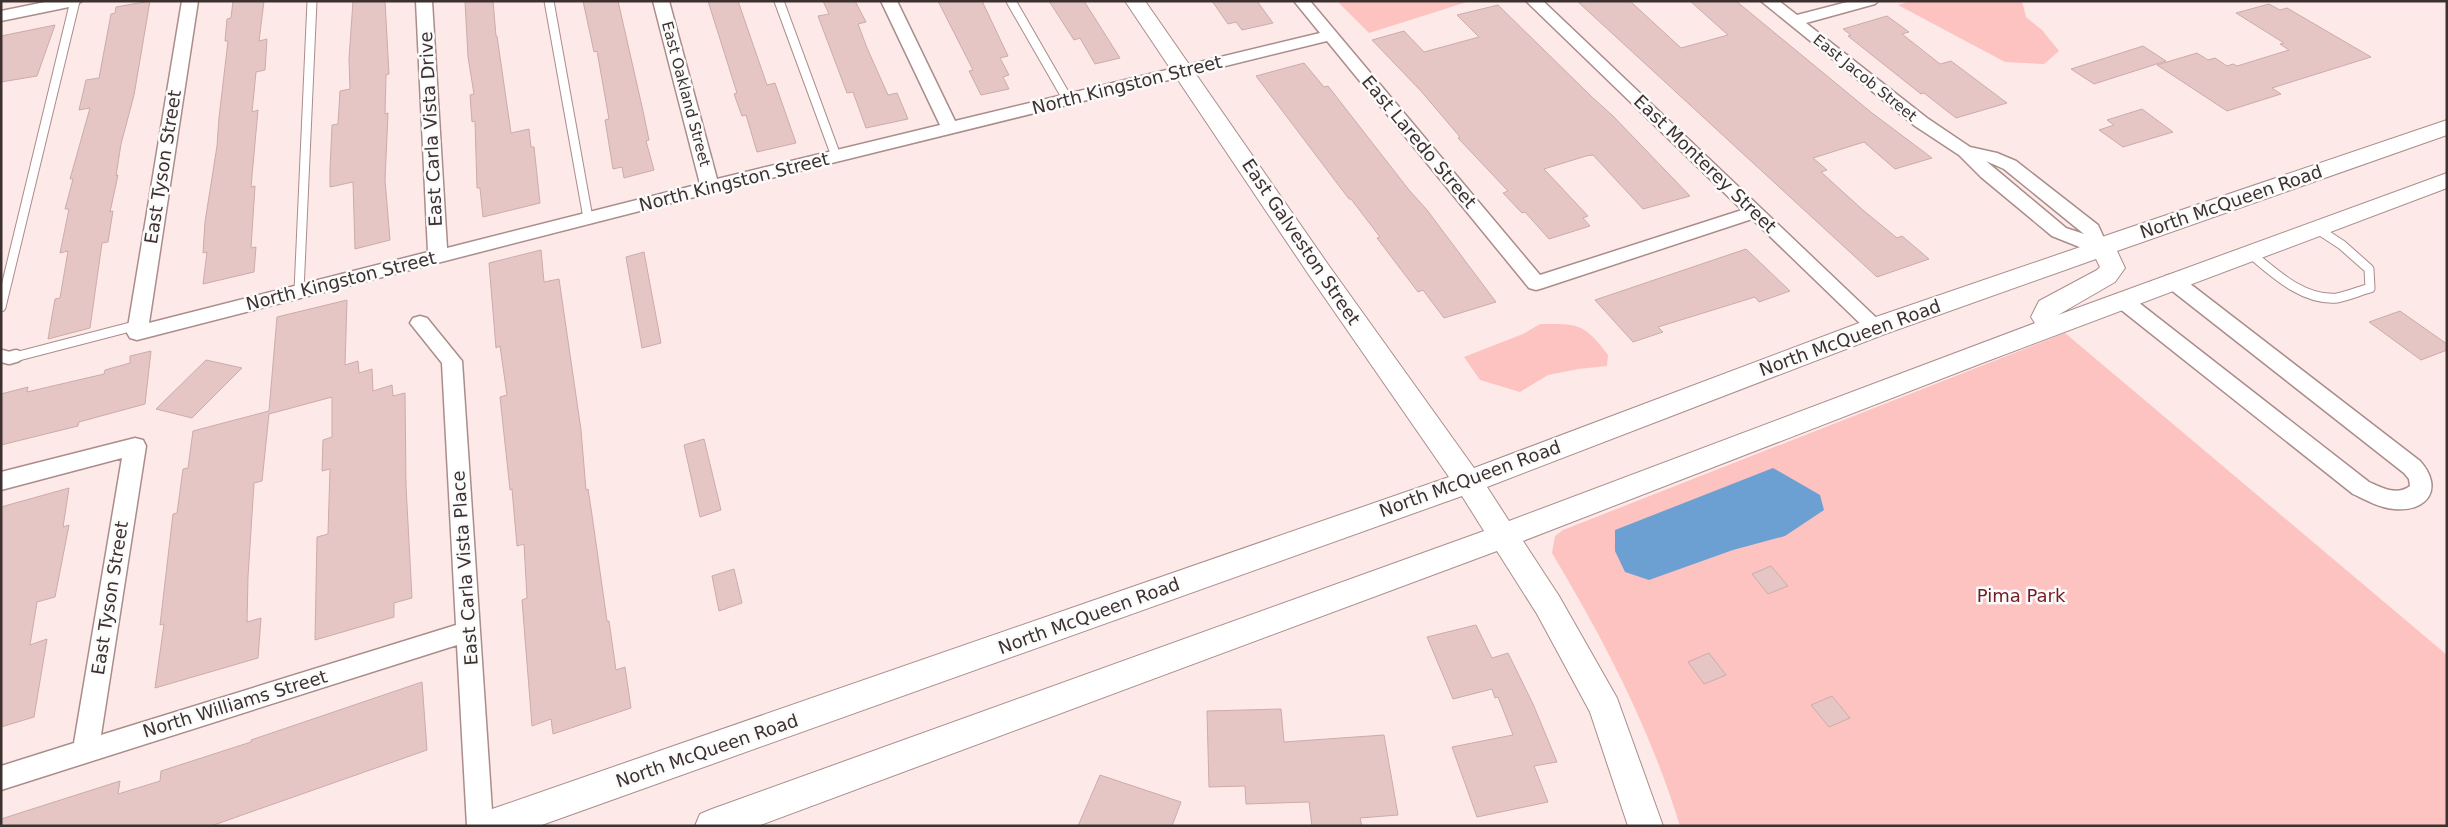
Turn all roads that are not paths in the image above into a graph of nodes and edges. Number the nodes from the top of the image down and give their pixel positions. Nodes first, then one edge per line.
1 (75, 1) edge
2 (190, 1) edge
3 (312, 1) edge
4 (424, 1) edge
5 (550, 1) edge
6 (661, 1) edge
7 (779, 1) edge
8 (889, 1) edge
9 (1011, 1) edge
10 (1135, 1) edge
11 (1302, 1) edge
12 (1534, 1) edge
13 (1769, 1) edge
14 (1870, 1) edge
15 (1, 16) edge
16 (1794, 21) junction
17 (1331, 35) junction
18 (1183, 71) junction
19 (1068, 100) junction
20 (2447, 127) edge
21 (950, 128) junction
22 (836, 156) junction
23 (2447, 180) edge
24 (710, 188) junction
25 (1755, 212) junction
26 (588, 218) junction
27 (2316, 228) junction
28 (2099, 247) junction
29 (2250, 253) junction
30 (438, 256) junction
31 (2173, 281) junction
32 (299, 291) junction
33 (2122, 300) junction
34 (1, 307) edge
35 (420, 322) dead end
36 (1876, 327) junction
37 (2050, 327) junction
38 (138, 329) junction
39 (1, 356) edge
40 (1, 481) edge
41 (1468, 482) junction
42 (1503, 536) junction
43 (469, 631) junction
44 (86, 751) junction
45 (1, 778) edge
46 (480, 826) edge
47 (492, 826) edge
48 (712, 826) edge
49 (1646, 826) edge

1 - 15 street
1 - 34 lane
2 - 38 street, East Tyson Street
3 - 32 lane
4 - 30 street, East Carla Vista Drive
5 - 26 lane
6 - 24 street, East Oakland Street
7 - 22 lane
8 - 21 street
9 - 19 lane
10 - 18 main road, East Galveston Street
11 - 17 street, East Laredo Street
12 - 25 street, East Monterey Street
13 - 16 street, East Jacob Street
14 - 16 street
16 - 28 street, East Jacob Street
17 - 18 street, North Kingston Street
17 - 25 street, East Laredo Street
18 - 19 street, North Kingston Street
18 - 41 main road, East Galveston Street
19 - 21 street, North Kingston Street
20 - 28 main road, North McQueen Road
21 - 22 street, North Kingston Street
22 - 24 street, North Kingston Street
23 - 27 main road
24 - 26 street, North Kingston Street
25 - 36 street, East Monterey Street
26 - 30 street, North Kingston Street
27 - 29 main road
27 - 29 lane
28 - 36 main road, North McQueen Road
28 - 37 main road
29 - 31 main road
30 - 32 street, North Kingston Street
31 - 33 main road
31 - 33 street
32 - 38 street, North Kingston Street
33 - 37 main road
35 - 43 street, East Carla Vista Place
36 - 41 main road, North McQueen Road
37 - 42 main road
38 - 39 lane
40 - 44 street, East Tyson Street
41 - 42 main road, East Galveston Street
41 - 47 main road, North McQueen Road
42 - 48 main road
42 - 49 main road, East Galveston Street
43 - 44 street, North Williams Street
43 - 46 street, East Carla Vista Place
44 - 45 street, North Williams Street

